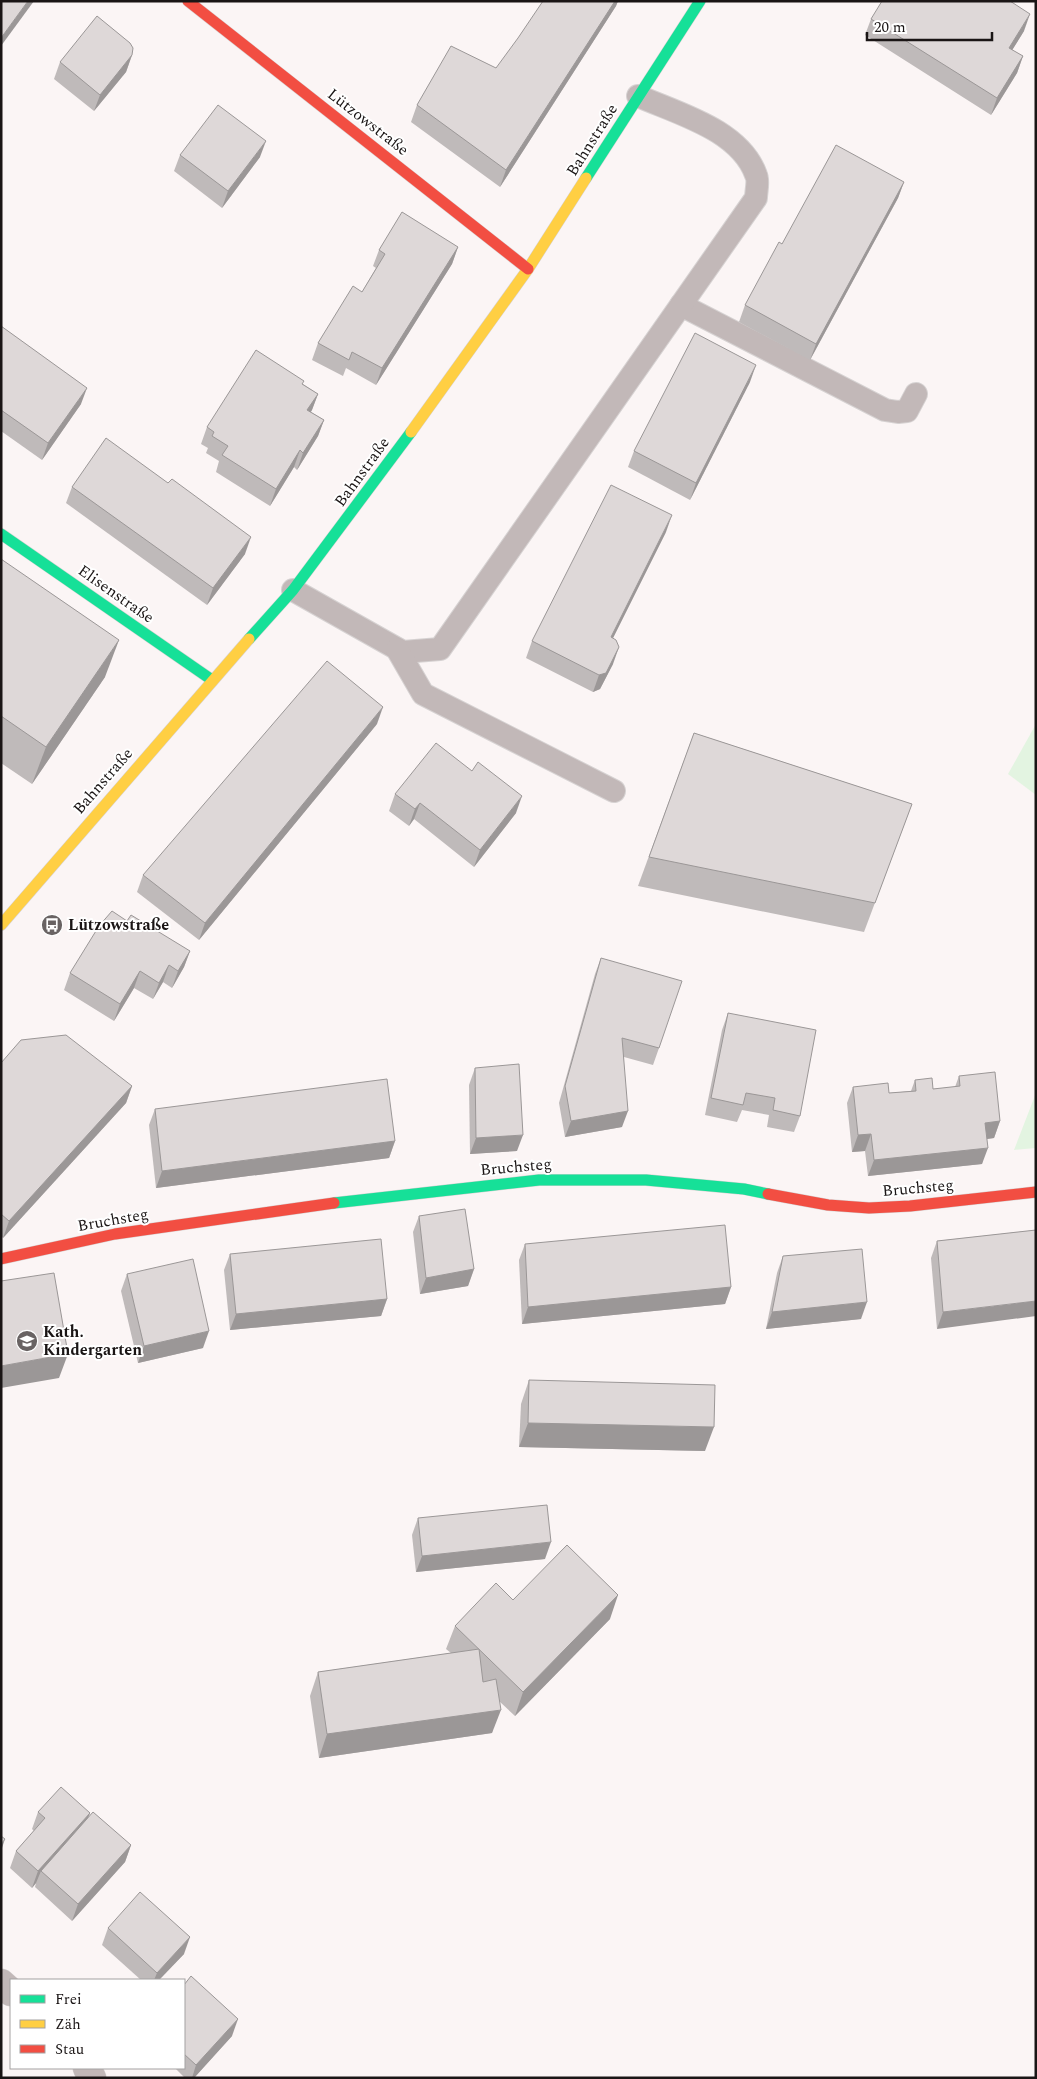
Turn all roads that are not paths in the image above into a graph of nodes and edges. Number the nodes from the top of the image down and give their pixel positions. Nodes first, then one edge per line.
1 (188, 1) edge
2 (700, 1) edge
3 (638, 96) junction
4 (528, 269) junction
5 (681, 305) junction
6 (916, 394) dead end
7 (1, 534) edge
8 (293, 590) junction
9 (397, 649) junction
10 (212, 680) junction
11 (614, 791) dead end
12 (1, 925) edge
13 (1036, 1192) edge
14 (1, 1259) edge

1 - 4 street, Lützowstraße
2 - 3 street, Bahnstraße
3 - 4 street, Bahnstraße
3 - 5 lane
4 - 8 street, Bahnstraße
5 - 6 lane
5 - 9 lane
7 - 10 street, Elisenstraße
8 - 9 lane
8 - 10 street, Bahnstraße
9 - 11 lane
10 - 12 street, Bahnstraße
13 - 14 street, Bruchsteg

